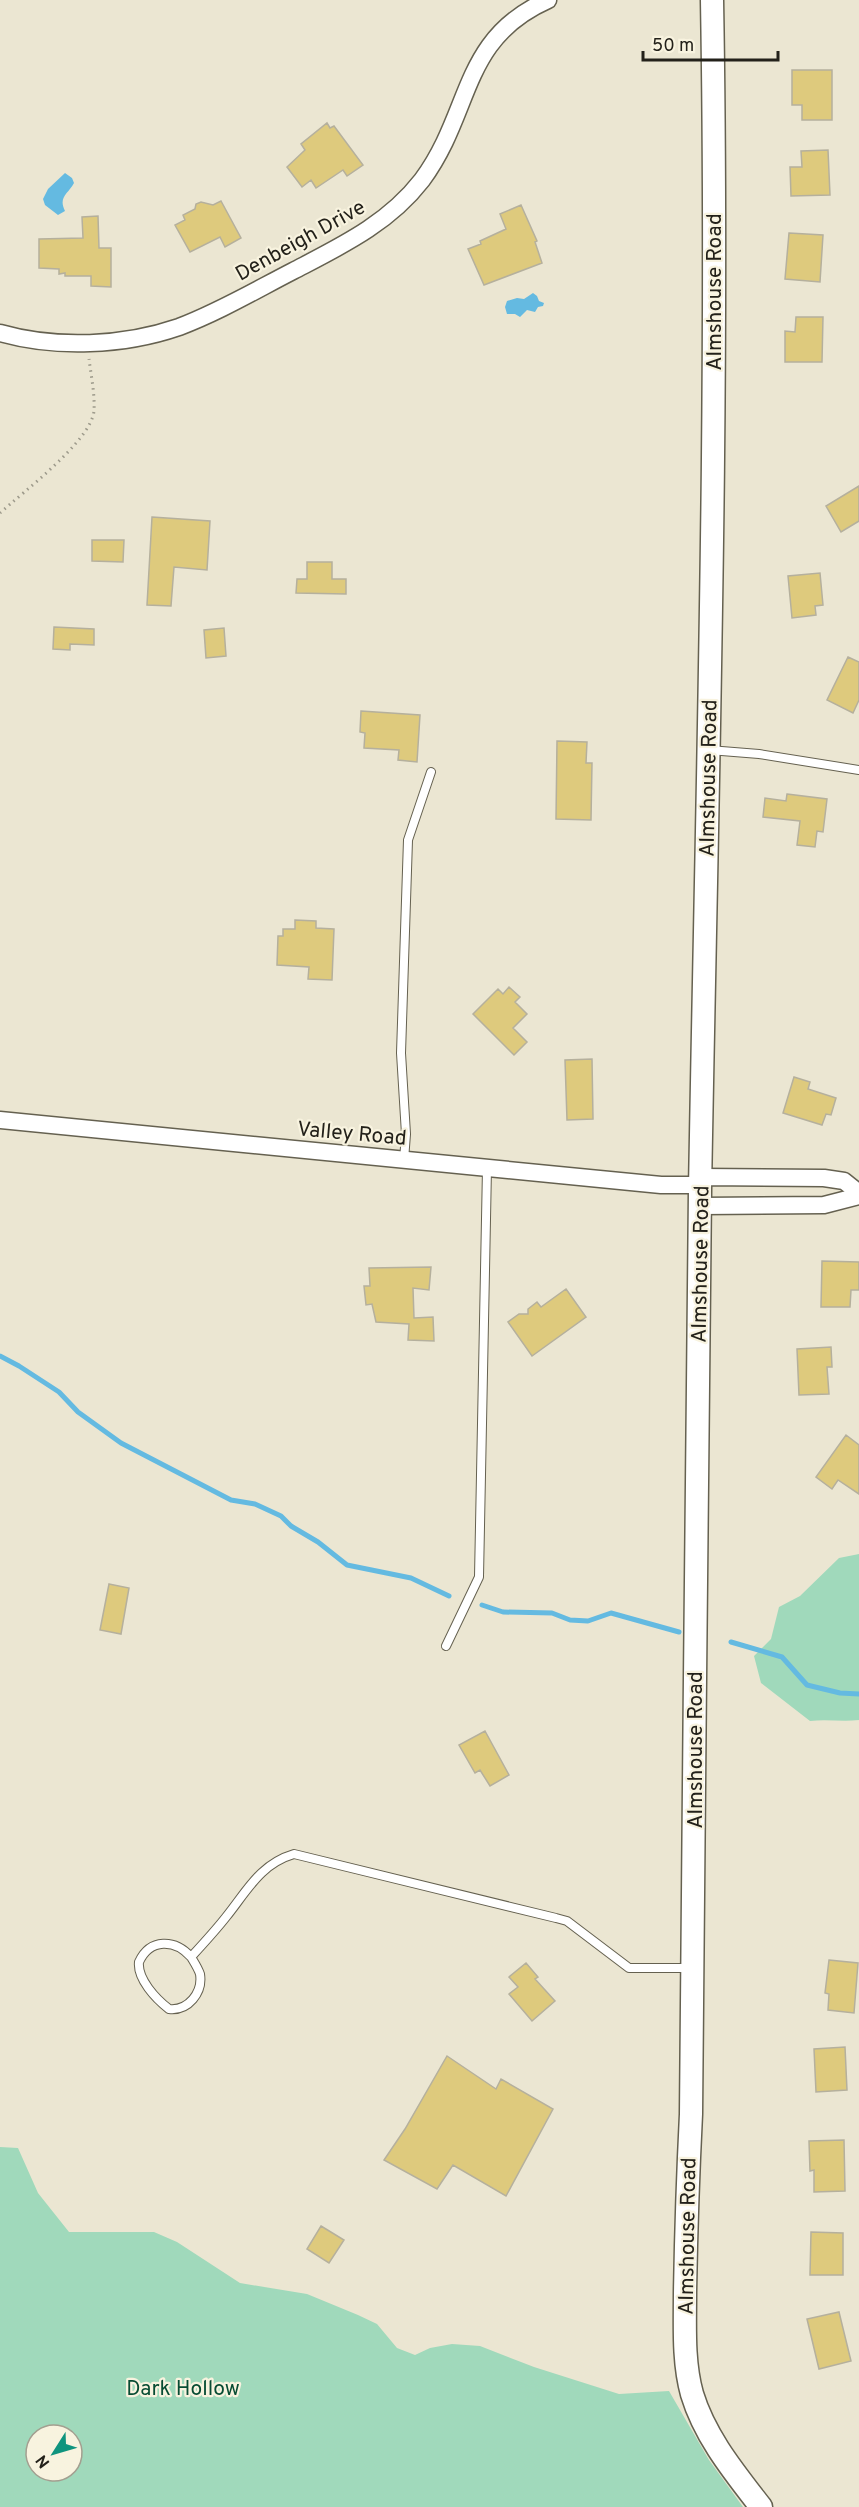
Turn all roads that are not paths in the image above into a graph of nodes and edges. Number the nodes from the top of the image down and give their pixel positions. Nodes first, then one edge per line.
1 (548, 0) edge
2 (712, 0) edge
3 (0, 333) edge
4 (709, 750) junction
5 (859, 770) edge
6 (431, 772) dead end
7 (0, 1120) edge
8 (404, 1160) junction
9 (487, 1168) junction
10 (700, 1190) junction
11 (859, 1195) edge
12 (446, 1646) dead end
13 (191, 1957) junction
14 (693, 1968) junction
15 (761, 2507) edge

1 - 3 street, Denbeigh Drive
2 - 4 main road, Almshouse Road
4 - 5 lane
4 - 10 main road, Almshouse Road
6 - 8 lane
7 - 8 street, Valley Road
8 - 9 street, Valley Road
9 - 10 street, Valley Road
9 - 12 lane
10 - 11 street
10 - 11 street
10 - 14 main road, Almshouse Road
13 - 13 lane
13 - 14 lane
14 - 15 main road, Almshouse Road

